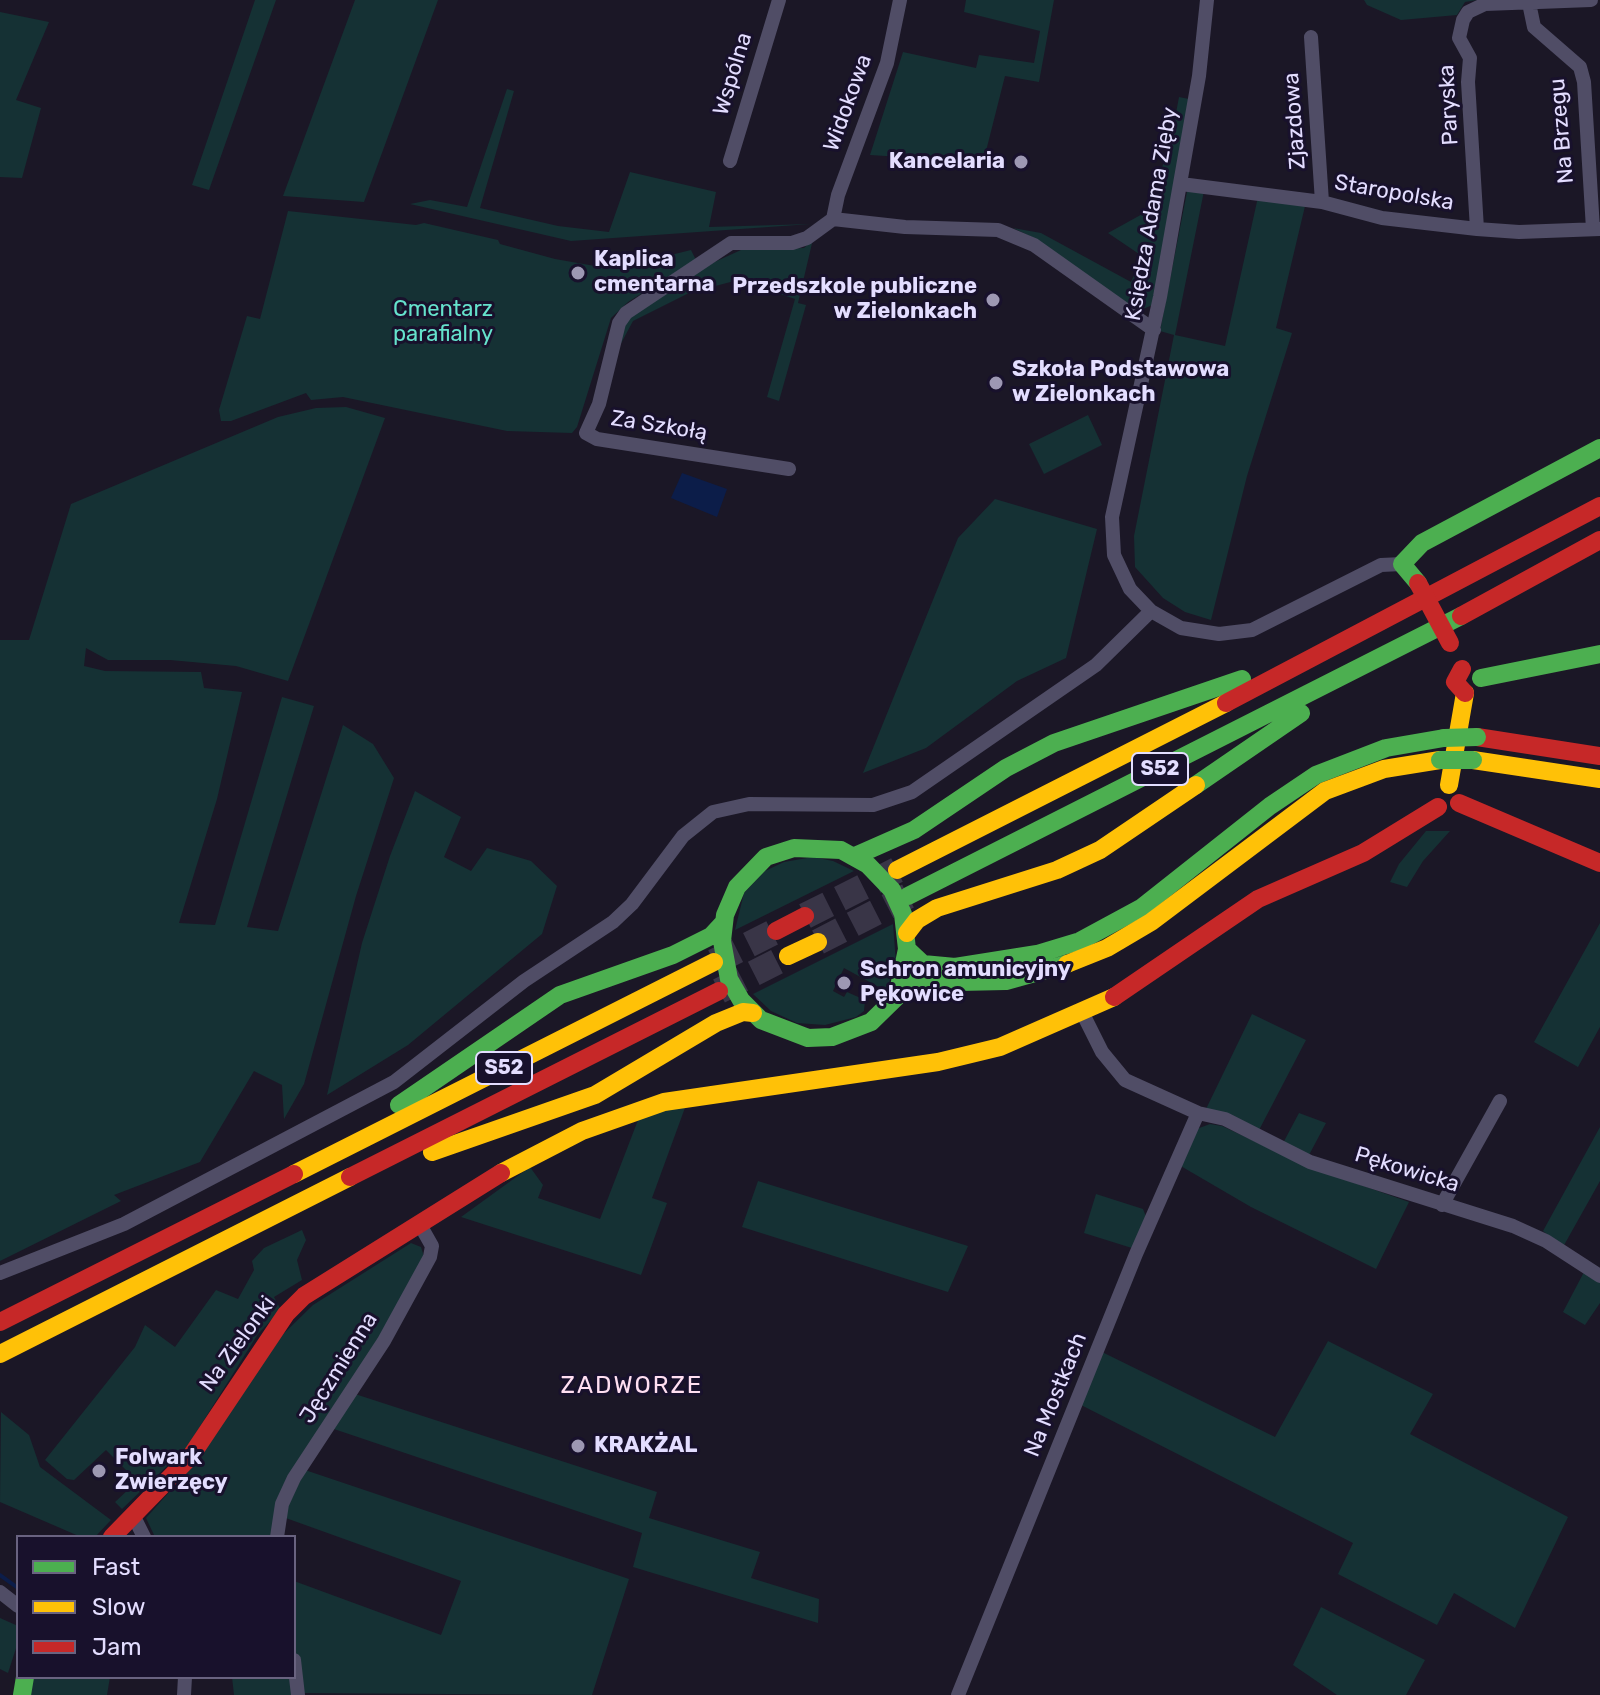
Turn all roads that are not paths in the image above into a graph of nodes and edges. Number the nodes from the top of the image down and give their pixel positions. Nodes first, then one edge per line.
1 (779, 0) edge
2 (900, 0) edge
3 (1207, 0) edge
4 (1591, 0) edge
5 (1529, 3) junction
6 (1311, 37) dead end
7 (730, 161) dead end
8 (1181, 184) junction
9 (1322, 202) junction
10 (833, 219) junction
11 (1477, 229) junction
12 (1597, 229) edge
13 (1154, 330) junction
14 (1600, 448) edge
15 (789, 469) dead end
16 (1600, 506) edge
17 (1600, 540) edge
18 (1402, 564) junction
19 (1151, 611) junction
20 (1411, 641) junction
21 (1334, 648) junction
22 (1600, 654) edge
23 (1462, 669) junction
24 (1481, 678) junction
25 (1465, 693) junction
26 (1600, 756) edge
27 (1595, 779) edge
28 (1449, 785) junction
29 (1459, 803) junction
30 (1438, 807) junction
31 (855, 856) junction
32 (1600, 863) edge
33 (897, 870) tunnel mouth
34 (908, 896) tunnel mouth
35 (805, 916) tunnel mouth
36 (724, 922) junction
37 (776, 931) tunnel mouth
38 (907, 941) junction
39 (818, 942) tunnel mouth
40 (788, 956) tunnel mouth
41 (714, 962) tunnel mouth
42 (719, 991) tunnel mouth
43 (897, 996) junction
44 (753, 1013) junction
45 (1083, 1014) junction
46 (1500, 1101) dead end
47 (1198, 1113) junction
48 (294, 1174) junction
49 (337, 1184) junction
50 (1442, 1205) junction
51 (419, 1223) junction
52 (0, 1273) edge
53 (1600, 1276) edge
54 (1, 1321) edge
55 (8, 1350) edge
56 (134, 1517) junction
57 (114, 1535) edge
58 (143, 1535) edge
59 (277, 1535) edge
60 (0, 1592) edge
61 (16, 1604) edge
62 (958, 1695) edge

1 - 7 street, Wspólna
2 - 10 street, Widokowa
3 - 8 street, Księdza Adama Zięby
4 - 5 street, Paryska
5 - 11 street, Paryska
5 - 12 street, Na Brzegu
6 - 9 street, Zjazdowa
8 - 9 street, Staropolska
8 - 13 street, Księdza Adama Zięby
9 - 11 street, Staropolska
10 - 13 street
10 - 15 street, Za Szkołą
11 - 12 street, Staropolska
13 - 19 street, Księdza Adama Zięby
14 - 18 main road
16 - 21 main road, S52
17 - 20 main road, S52
18 - 19 street
18 - 23 main road, bridge
19 - 52 street
20 - 34 main road, S52
20 - 38 main road
21 - 31 main road
21 - 33 main road, S52
22 - 24 main road
23 - 24 main road
23 - 25 main road
24 - 25 main road
25 - 28 main road
26 - 38 main road, bridge
27 - 43 main road, bridge
28 - 29 main road
28 - 30 main road
29 - 30 main road
29 - 32 main road
30 - 45 main road, Na Zielonki
31 - 36 main road
31 - 38 main road
35 - 37 main road
36 - 44 main road
36 - 48 main road
38 - 43 main road
39 - 40 main road
41 - 48 main road, S52
42 - 49 main road, S52
43 - 44 main road
44 - 49 main road
45 - 47 street, Pękowicka
45 - 51 main road, Na Zielonki
46 - 50 street
47 - 50 street, Pękowicka
47 - 62 street, Na Mostkach
48 - 54 main road, S52
49 - 55 main road, S52
50 - 53 street, Pękowicka
51 - 56 main road, Na Zielonki
51 - 59 street, Jęczmienna
56 - 57 main road, Na Zielonki
56 - 58 street
60 - 61 street

